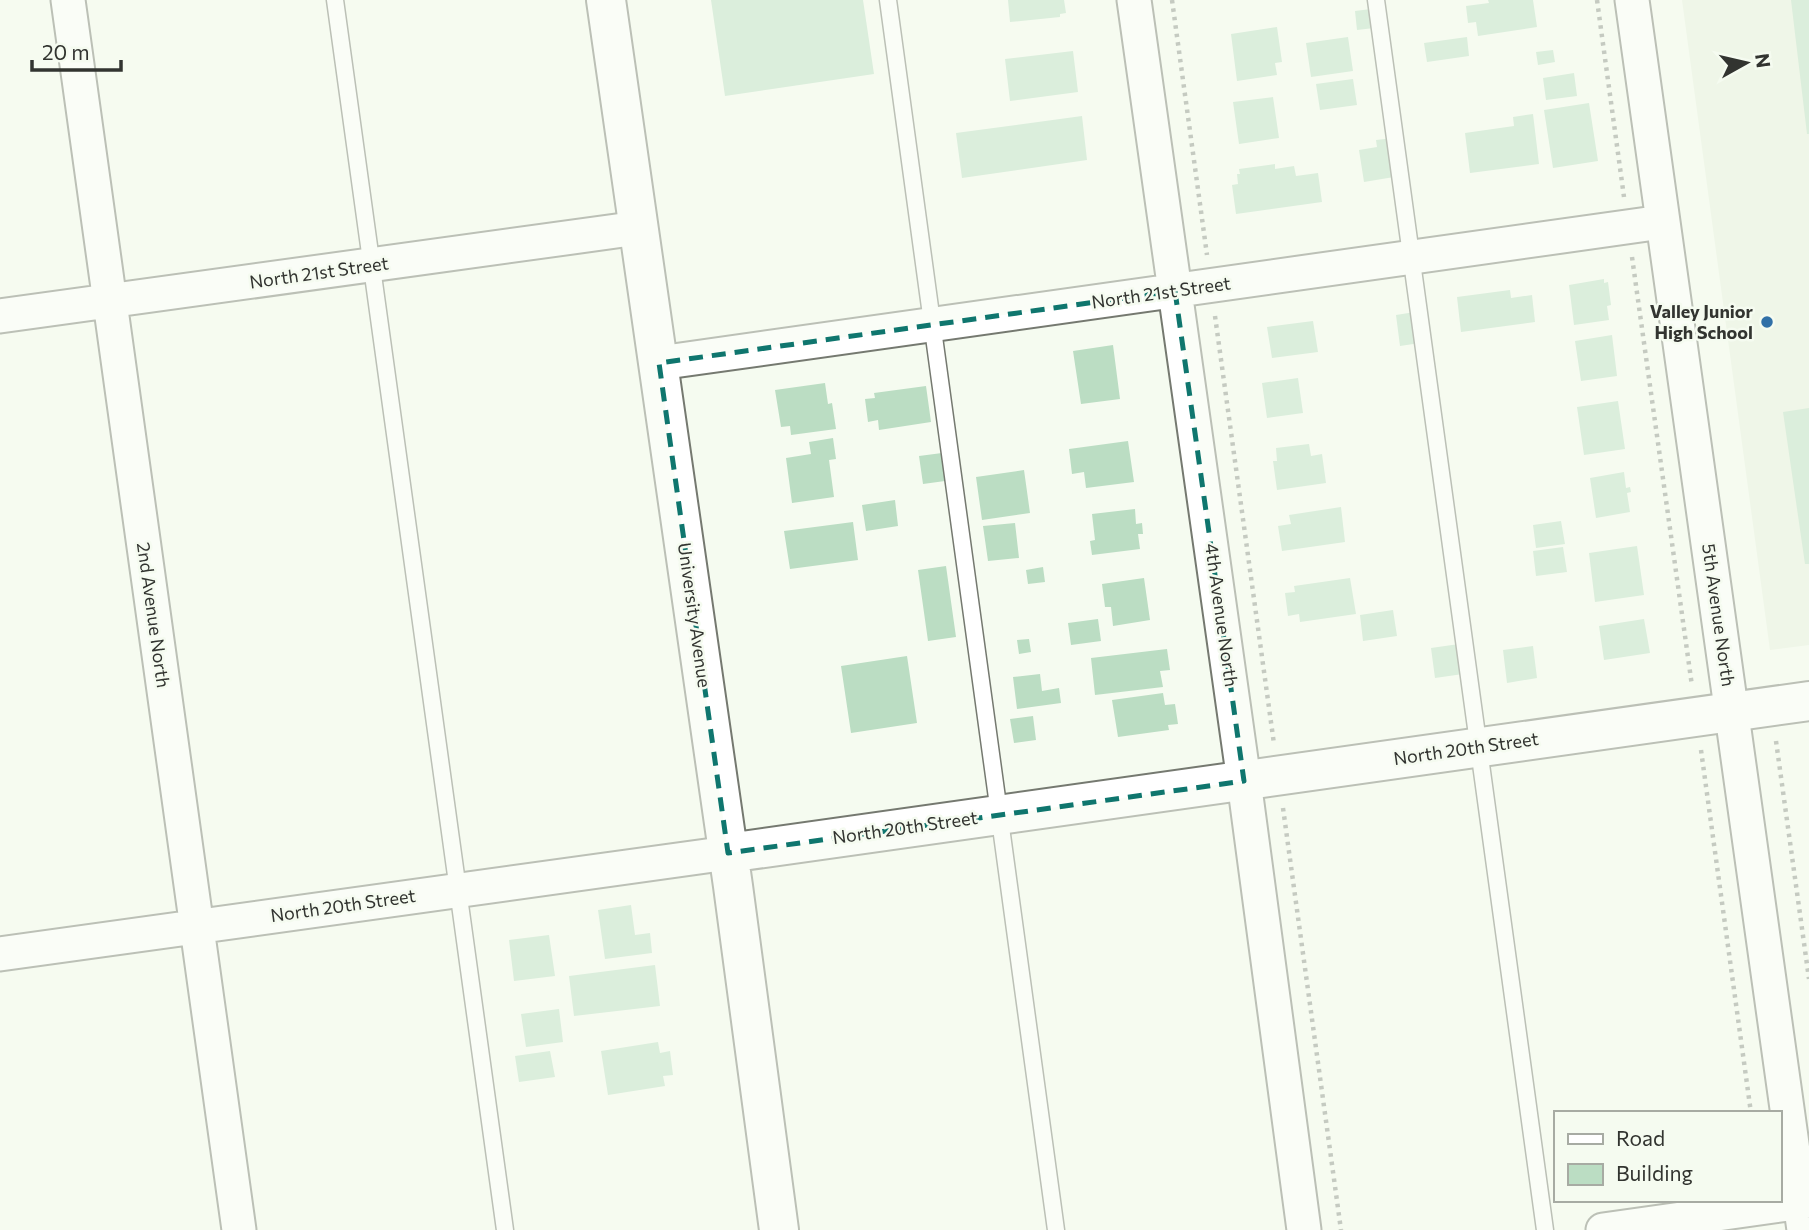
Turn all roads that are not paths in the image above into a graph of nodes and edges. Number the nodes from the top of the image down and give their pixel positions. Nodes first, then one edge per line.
1 (68, 0) edge
2 (335, 0) edge
3 (606, 0) edge
4 (888, 0) edge
5 (1134, 0) edge
6 (1376, 0) edge
7 (1632, 0) edge
8 (1662, 222) junction
9 (639, 228) junction
10 (1411, 257) junction
11 (372, 265) junction
12 (1175, 291) junction
13 (110, 302) junction
14 (0, 316) edge
15 (933, 325) junction
16 (659, 363) junction
17 (1809, 701) edge
18 (1714, 714) junction
19 (1479, 747) junction
20 (1262, 778) junction
21 (1000, 815) junction
22 (728, 853) junction
23 (458, 890) junction
24 (196, 927) junction
25 (0, 954) edge
26 (1804, 1211) edge
27 (239, 1230) edge
28 (505, 1230) edge
29 (779, 1230) edge
30 (1056, 1230) edge
31 (1304, 1230) edge
32 (1545, 1230) edge
33 (1603, 1230) edge

1 - 13 street, 2nd Avenue North
2 - 11 lane
3 - 9 street, University Avenue
4 - 15 lane
5 - 12 street, 4th Avenue North
6 - 10 lane
7 - 8 street, 5th Avenue North
8 - 10 street, North 21st Street
8 - 18 street, 5th Avenue North
9 - 11 street, North 21st Street
9 - 16 street, University Avenue
10 - 12 street, North 21st Street
10 - 19 lane
11 - 13 street, North 21st Street
11 - 23 lane
12 - 15 street, North 21st Street
12 - 20 street, 4th Avenue North
13 - 14 street, North 21st Street
13 - 24 street, 2nd Avenue North
15 - 16 street, North 21st Street
15 - 21 lane
16 - 22 street, University Avenue
17 - 18 street, North 20th Street
18 - 19 street, North 20th Street
18 - 26 street, 5th Avenue North
19 - 20 street, North 20th Street
19 - 32 lane
20 - 21 street, North 20th Street
20 - 31 street, 4th Avenue North
21 - 22 street, North 20th Street
21 - 30 lane
22 - 23 street, North 20th Street
22 - 29 street, University Avenue
23 - 24 street, North 20th Street
23 - 28 lane
24 - 25 street, North 20th Street
24 - 27 street, 2nd Avenue North
26 - 33 street

